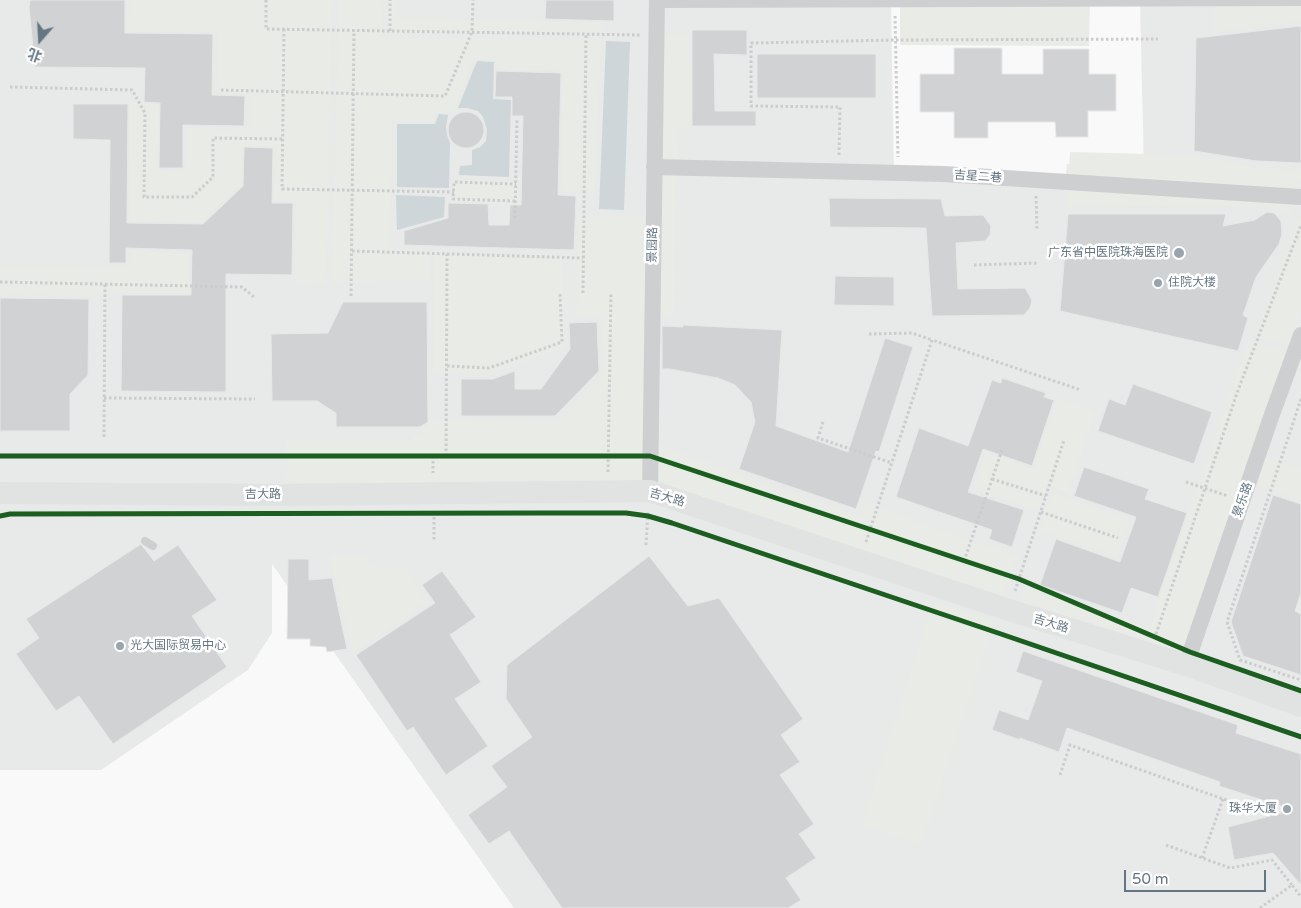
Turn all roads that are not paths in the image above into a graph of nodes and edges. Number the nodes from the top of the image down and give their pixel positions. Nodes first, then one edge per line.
1 (657, 2) edge
2 (1301, 2) edge
3 (654, 167) junction
4 (1301, 197) edge
5 (1301, 335) edge
6 (650, 491) junction
7 (0, 493) edge
8 (145, 541) dead end
9 (153, 546) dead end
10 (1188, 659) junction
11 (1301, 706) edge

1 - 2 lane
1 - 3 street, 景园路
3 - 4 street, 吉星二巷
3 - 6 street, 景园路
5 - 10 street, 景乐路
6 - 7 main road, 吉大路
6 - 10 main road, 吉大路
8 - 9 lane
10 - 11 main road, 吉大路

